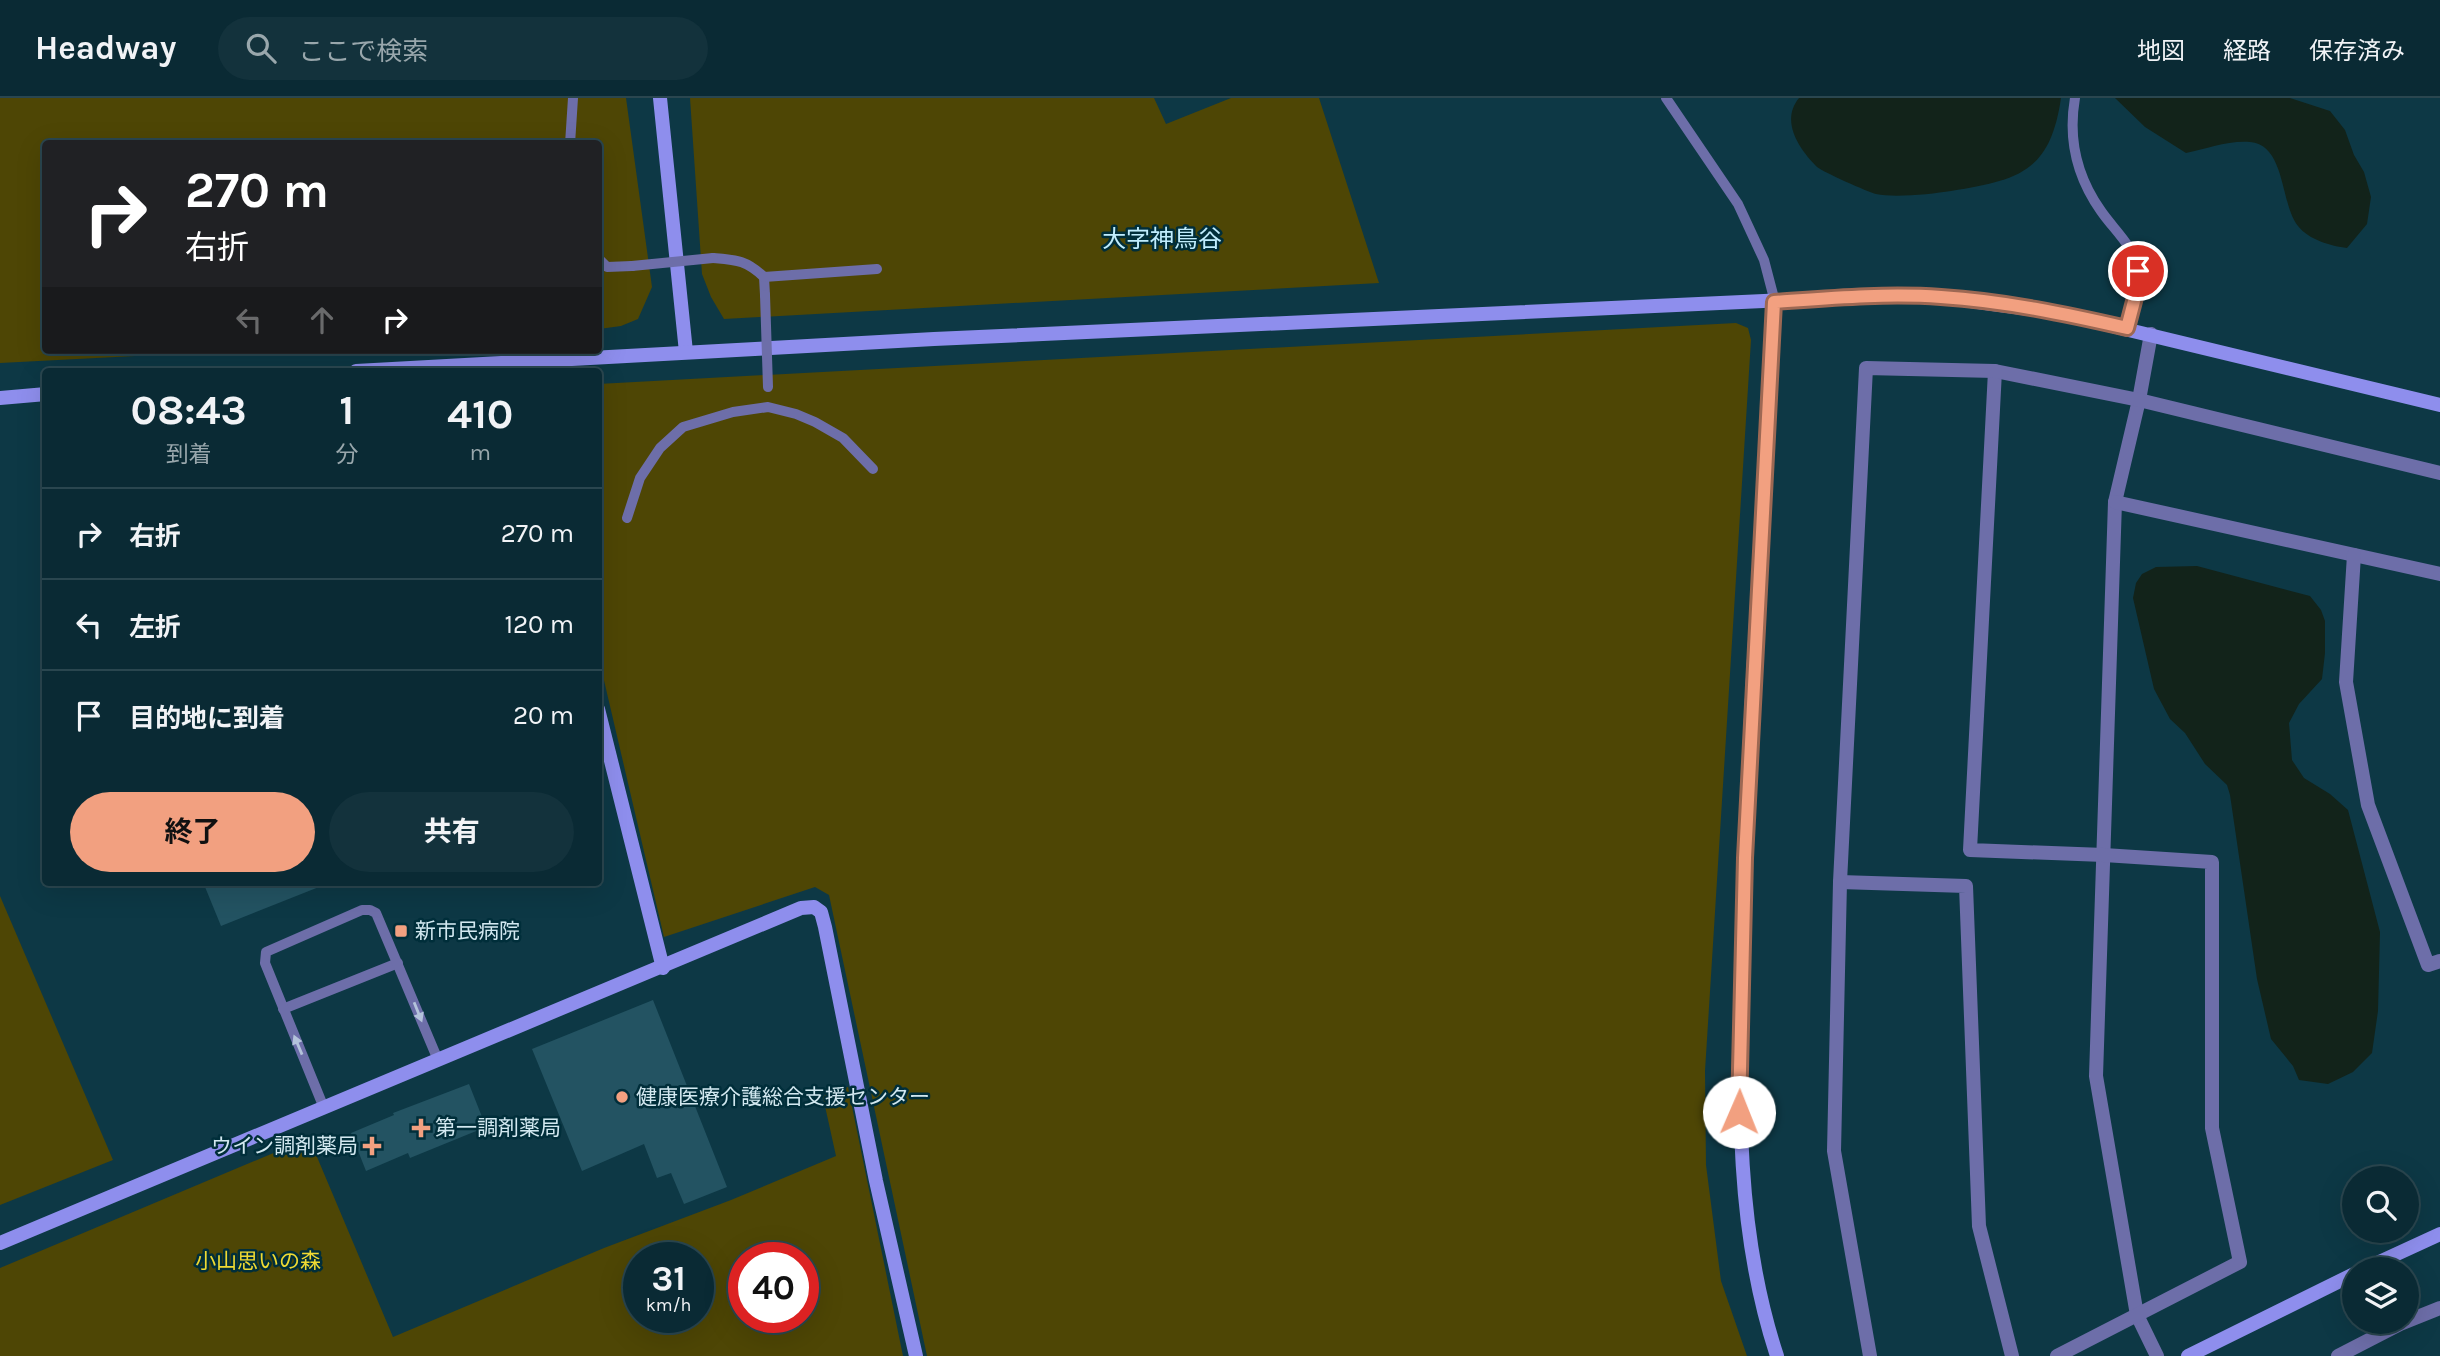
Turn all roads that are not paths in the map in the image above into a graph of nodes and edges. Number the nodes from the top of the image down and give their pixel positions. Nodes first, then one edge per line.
1 (573, 98) edge
2 (660, 98) edge
3 (1666, 98) edge
4 (2075, 98) edge
5 (570, 140) edge
6 (602, 262) edge
7 (877, 269) dead end
8 (764, 277) junction
9 (1774, 302) junction
10 (2127, 328) junction
11 (2151, 334) junction
12 (686, 352) junction
13 (514, 367) edge
14 (474, 368) edge
15 (1995, 371) junction
16 (42, 394) edge
17 (0, 398) edge
18 (2139, 400) junction
19 (2440, 405) edge
20 (768, 407) junction
21 (873, 469) dead end
22 (2440, 473) edge
23 (2115, 502) junction
24 (627, 518) dead end
25 (2354, 555) junction
26 (2440, 574) edge
27 (602, 725) edge
28 (2104, 855) junction
29 (1840, 882) junction
30 (2440, 961) edge
31 (398, 963) junction
32 (663, 968) junction
33 (283, 1009) junction
34 (438, 1060) junction
35 (324, 1108) junction
36 (2440, 1234) edge
37 (0, 1243) edge
38 (2392, 1257) edge
39 (2342, 1280) edge
40 (2440, 1308) edge
41 (2137, 1315) junction
42 (2419, 1316) edge
43 (2379, 1334) edge
44 (916, 1356) edge
45 (1777, 1356) edge
46 (1870, 1356) edge
47 (2012, 1356) edge
48 (2057, 1356) edge
49 (2157, 1356) edge
50 (2189, 1356) edge
51 (2338, 1356) edge

1 - 5 lane
2 - 12 street
3 - 9 lane
4 - 10 lane
6 - 8 lane, bridge
7 - 8 lane
8 - 20 lane, bridge
9 - 10 street
9 - 12 street
9 - 45 street
10 - 11 street
11 - 18 street
11 - 19 street
12 - 13 street
13 - 14 street
15 - 18 street
15 - 28 street
15 - 29 street
16 - 17 street
18 - 22 street
18 - 23 street
20 - 21 lane
20 - 24 lane
23 - 25 street
23 - 28 street
25 - 26 street
25 - 30 street
27 - 32 street
28 - 41 street
28 - 41 street
29 - 46 street
29 - 47 street
31 - 33 lane
31 - 33 lane
31 -> 34 lane
32 - 34 street
32 - 44 street
35 -> 33 lane
34 - 35 street
35 - 37 street
36 - 38 street
39 - 50 street
40 - 42 street
41 - 48 street
41 - 49 street
43 - 51 street

